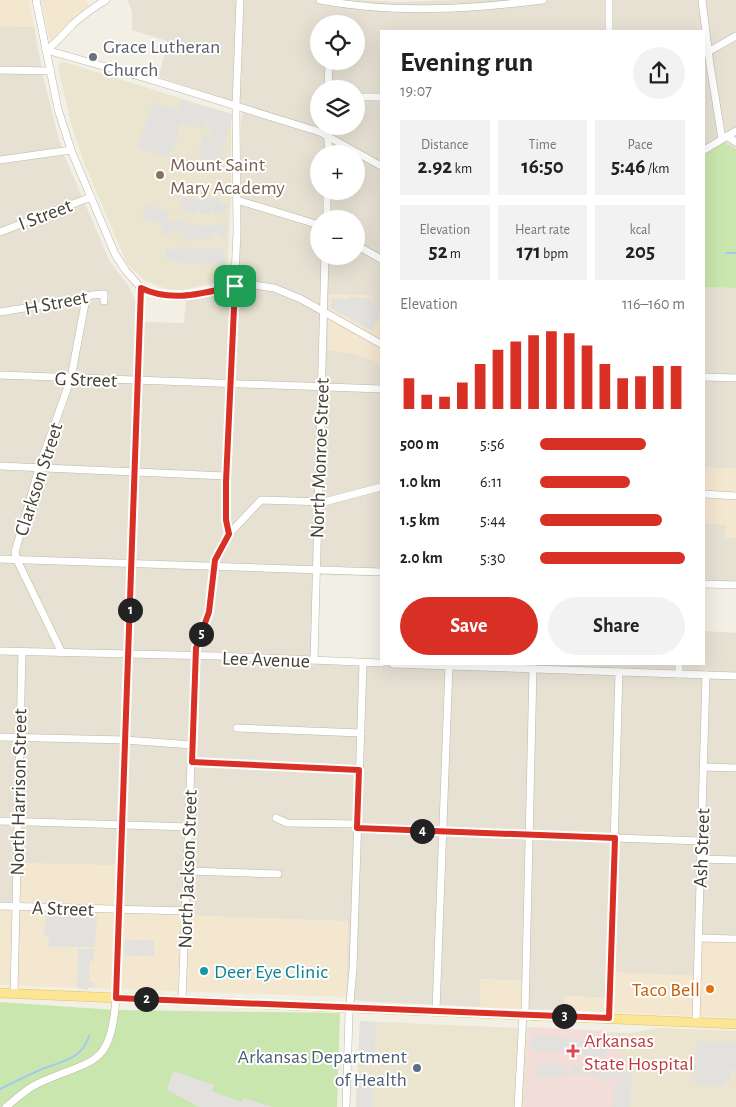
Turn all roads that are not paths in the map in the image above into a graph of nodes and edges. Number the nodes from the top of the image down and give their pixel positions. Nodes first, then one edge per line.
1 (36, 0) edge
2 (106, 0) edge
3 (240, 0) edge
4 (320, 0) edge
5 (543, 0) edge
6 (609, 0) edge
7 (702, 0) edge
8 (609, 30) edge
9 (704, 30) edge
10 (736, 36) edge
11 (705, 40) edge
12 (46, 50) junction
13 (706, 53) edge
14 (63, 54) junction
15 (50, 68) junction
16 (0, 70) edge
17 (365, 97) edge
18 (380, 97) edge
19 (236, 106) junction
20 (736, 131) edge
21 (327, 136) junction
22 (724, 138) junction
23 (736, 142) edge
24 (328, 145) edge
25 (705, 149) edge
26 (71, 150) junction
27 (0, 160) edge
28 (380, 165) edge
29 (91, 197) junction
30 (237, 200) junction
31 (310, 222) edge
32 (0, 232) edge
33 (365, 250) edge
34 (380, 258) edge
35 (326, 265) edge
36 (235, 286) junction
37 (141, 288) junction
38 (86, 298) junction
39 (104, 301) dead end
40 (0, 312) edge
41 (324, 313) junction
42 (380, 343) edge
43 (0, 375) edge
44 (705, 377) edge
45 (71, 378) junction
46 (736, 378) edge
47 (138, 381) junction
48 (230, 384) junction
49 (321, 387) junction
50 (380, 389) edge
51 (0, 466) edge
52 (39, 468) junction
53 (135, 472) junction
54 (226, 476) junction
55 (380, 487) edge
56 (705, 494) edge
57 (736, 496) edge
58 (318, 501) junction
59 (229, 534) junction
60 (0, 559) edge
61 (17, 560) junction
62 (132, 563) junction
63 (214, 566) junction
64 (316, 569) junction
65 (380, 572) edge
66 (705, 584) edge
67 (736, 585) edge
68 (0, 651) edge
69 (22, 652) junction
70 (62, 653) junction
71 (128, 655) junction
72 (195, 657) junction
73 (314, 660) junction
74 (363, 663) junction
75 (380, 663) edge
76 (422, 665) edge
77 (679, 665) edge
78 (450, 666) junction
79 (496, 666) edge
80 (588, 667) edge
81 (533, 669) junction
82 (619, 672) junction
83 (679, 674) junction
84 (706, 675) junction
85 (736, 676) edge
86 (237, 728) dead end
87 (361, 734) junction
88 (0, 737) edge
89 (19, 738) junction
90 (125, 740) junction
91 (192, 745) junction
92 (192, 762) junction
93 (704, 767) junction
94 (736, 768) edge
95 (359, 770) junction
96 (276, 818) dead end
97 (0, 821) edge
98 (18, 822) junction
99 (121, 824) junction
100 (357, 826) junction
101 (189, 827) junction
102 (442, 832) junction
103 (529, 835) junction
104 (615, 838) junction
105 (702, 841) junction
106 (701, 859) junction
107 (736, 860) edge
108 (188, 871) junction
109 (278, 874) dead end
110 (0, 906) edge
111 (16, 906) junction
112 (119, 909) junction
113 (185, 912) junction
114 (699, 938) junction
115 (736, 939) edge
116 (0, 993) edge
117 (14, 993) junction
118 (116, 998) junction
119 (182, 1000) junction
120 (350, 1007) junction
121 (436, 1010) junction
122 (524, 1014) junction
123 (609, 1018) junction
124 (696, 1022) junction
125 (736, 1024) edge
126 (6, 1107) edge
127 (346, 1107) edge
128 (518, 1107) edge

1 - 12 street
2 - 12 street
3 - 19 street
4 - 5 street
6 - 8 street
7 - 9 street
10 - 13 street
11 - 13 street
12 - 14 street
12 - 15 street
13 - 22 street
14 - 15 street
14 - 19 street
15 - 16 street
15 - 26 street
17 - 18 street
19 - 21 street
19 - 30 street
20 - 22 street
21 - 24 street
21 - 28 street
22 - 23 street
22 - 25 street
26 - 27 street
26 - 29 street
29 - 32 street, I Street
29 - 37 street
30 - 31 street
30 - 36 street
33 - 34 street
35 - 41 street, North Monroe Street
36 - 37 street
36 - 41 street
36 - 48 street
37 - 47 street
38 - 39 street, H Street
38 - 40 street, H Street
38 - 45 street, Clarkson Street
41 - 42 street
41 - 49 street, North Monroe Street
43 - 45 street, G Street
44 - 46 street
45 - 47 street, G Street
45 - 52 street, Clarkson Street
47 - 48 street, G Street
47 - 53 street
48 - 49 street, G Street
48 - 54 street
49 - 50 street, G Street
49 - 58 street, North Monroe Street
51 - 52 street
52 - 53 street
52 - 61 street, Clarkson Street
53 - 54 street
53 - 62 street
54 - 59 street
55 - 58 street, North Jackson Street
56 - 57 street
58 - 59 street, North Jackson Street
58 - 64 street, North Monroe Street
59 - 63 street, North Jackson Street
60 - 61 street
61 - 62 street
61 - 70 street, Clarkson Street
62 - 63 street
62 - 71 street
63 - 64 street
63 - 72 street, North Jackson Street
64 - 65 street
64 - 73 street, North Monroe Street
66 - 67 street
68 - 69 street, Lee Avenue
69 - 70 street, Lee Avenue
69 - 89 street, North Harrison Street
70 - 71 street, Lee Avenue
71 - 72 street, Lee Avenue
71 - 90 street
72 - 73 street, Lee Avenue
72 - 91 street, North Jackson Street
73 - 74 street, Lee Avenue
74 - 75 street, Lee Avenue
74 - 87 street
76 - 78 street
77 - 83 street
78 - 79 street
78 - 102 street
79 - 81 street
80 - 81 street
80 - 82 street
81 - 103 street
82 - 83 street
82 - 104 street
83 - 84 street
84 - 85 street
84 - 93 street, Ash Street
86 - 87 street
87 - 95 street
88 - 89 street
89 - 90 street
89 - 98 street, North Harrison Street
90 - 91 street
90 - 99 street
91 - 92 street, North Jackson Street
92 - 95 street
92 - 101 street, North Jackson Street
93 - 94 street
93 - 105 street, Ash Street
95 - 100 street
96 - 100 street
97 - 98 street
98 - 99 street
98 - 111 street, North Harrison Street
99 - 101 street
99 - 112 street
100 - 102 street
100 - 120 street
101 - 108 street, North Jackson Street
102 - 103 street
102 - 121 street
103 - 104 street
103 - 122 street
104 - 105 street
104 - 123 street
105 - 106 street, Ash Street
106 - 107 street
106 - 114 street, Ash Street
108 - 109 street
108 - 113 street, North Jackson Street
110 - 111 street, A Street
111 - 112 street, A Street
111 - 117 street, North Harrison Street
112 - 113 street, A Street
112 - 118 street
113 - 119 street, North Jackson Street
114 - 115 street
114 - 124 street, Ash Street
116 - 117 main road
117 - 118 main road
118 - 119 main road
118 - 126 street
119 - 120 main road
120 - 121 main road
120 - 127 street
121 - 122 main road
122 - 123 main road
122 - 128 street
123 - 124 main road
124 - 125 main road

